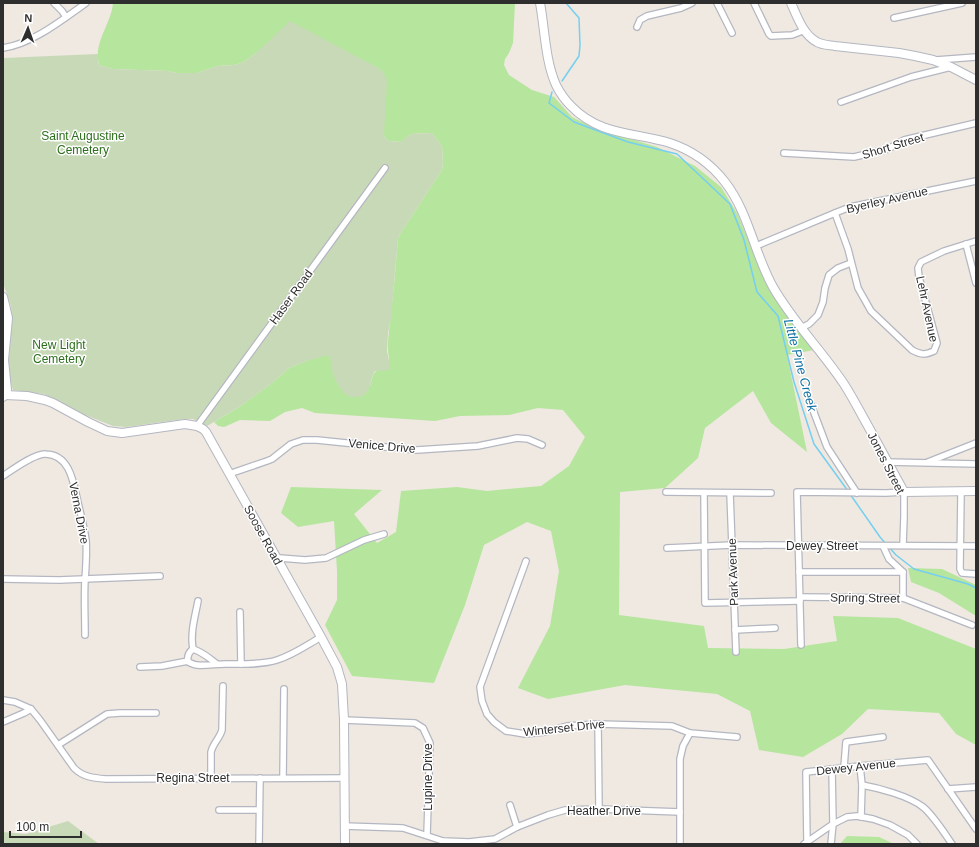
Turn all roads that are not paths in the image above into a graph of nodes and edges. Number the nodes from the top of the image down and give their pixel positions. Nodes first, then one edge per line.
1 (54, 3) edge
2 (86, 3) edge
3 (540, 3) edge
4 (692, 3) edge
5 (717, 3) edge
6 (754, 3) edge
7 (791, 3) edge
8 (962, 3) edge
9 (680, 5) edge
10 (66, 17) junction
11 (894, 18) dead end
12 (637, 27) dead end
13 (805, 30) junction
14 (732, 33) dead end
15 (3, 48) edge
16 (976, 58) edge
17 (933, 60) junction
18 (951, 67) junction
19 (976, 80) edge
20 (841, 102) dead end
21 (976, 123) edge
22 (784, 153) dead end
23 (385, 168) dead end
24 (976, 181) edge
25 (835, 213) junction
26 (976, 241) edge
27 (966, 244) junction
28 (756, 246) junction
29 (851, 263) junction
30 (976, 283) edge
31 (3, 297) edge
32 (800, 328) junction
33 (4, 396) edge
34 (810, 402) dead end
35 (197, 426) junction
36 (976, 442) edge
37 (542, 445) dead end
38 (887, 462) junction
39 (925, 463) junction
40 (976, 464) edge
41 (229, 474) junction
42 (3, 476) edge
43 (976, 491) edge
44 (666, 492) dead end
45 (904, 492) junction
46 (961, 492) junction
47 (704, 493) junction
48 (730, 493) junction
49 (771, 493) dead end
50 (855, 493) junction
51 (384, 534) dead end
52 (732, 545) junction
53 (903, 545) junction
54 (799, 546) junction
55 (883, 546) junction
56 (960, 546) junction
57 (976, 546) edge
58 (705, 547) junction
59 (667, 548) dead end
60 (277, 559) junction
61 (526, 561) dead end
62 (799, 572) junction
63 (904, 572) junction
64 (974, 574) edge
65 (160, 576) dead end
66 (3, 579) edge
67 (85, 579) junction
68 (903, 598) junction
69 (800, 599) junction
70 (198, 601) dead end
71 (734, 602) junction
72 (240, 612) dead end
73 (972, 625) dead end
74 (775, 628) dead end
75 (735, 630) junction
76 (85, 635) dead end
77 (321, 637) junction
78 (801, 645) dead end
79 (193, 650) junction
80 (736, 652) dead end
81 (188, 661) junction
82 (217, 664) junction
83 (241, 664) junction
84 (140, 667) dead end
85 (222, 686) dead end
86 (284, 689) dead end
87 (3, 700) edge
88 (31, 709) junction
89 (156, 713) dead end
90 (344, 720) junction
91 (3, 722) edge
92 (598, 724) junction
93 (690, 732) junction
94 (737, 737) dead end
95 (883, 737) dead end
96 (58, 745) junction
97 (860, 766) junction
98 (844, 767) junction
99 (832, 769) junction
100 (211, 778) junction
101 (260, 778) junction
102 (283, 778) junction
103 (344, 778) junction
104 (862, 785) junction
105 (976, 787) edge
106 (948, 789) junction
107 (510, 805) dead end
108 (599, 809) junction
109 (219, 810) dead end
110 (259, 810) junction
111 (680, 812) junction
112 (862, 817) junction
113 (833, 824) junction
114 (344, 826) junction
115 (517, 827) junction
116 (976, 829) edge
117 (427, 835) junction
118 (805, 843) edge
119 (259, 844) edge
120 (344, 844) edge
121 (680, 844) edge
122 (831, 844) edge
123 (917, 844) edge
124 (952, 844) edge

1 - 10 street
2 - 10 street
3 - 28 street, Jones Street
4 - 9 street
5 - 14 street
6 - 13 street
7 - 13 street
8 - 11 street
9 - 12 street
10 - 15 street
13 - 17 street
16 - 17 street
17 - 18 street
18 - 19 street
18 - 20 street
21 - 22 street, Short Street
23 - 35 street, Haser Road
24 - 25 street, Byerley Avenue
25 - 28 street, Byerley Avenue
25 - 29 street, Lehr Avenue
26 - 27 street, Lehr Avenue
27 - 29 street, Lehr Avenue
27 - 30 street
28 - 32 street, Jones Street
29 - 32 street
31 - 33 street
32 - 38 street, Jones Street
33 - 35 street
34 - 50 street
35 - 41 street, Soose Road
36 - 39 street
37 - 41 street, Venice Drive
38 - 39 street
38 - 45 street, Jones Street
39 - 40 street
41 - 60 street, Soose Road
42 - 67 street, Verna Drive
43 - 46 street
44 - 47 street
45 - 46 street
45 - 50 street
45 - 53 street, Jones Street
46 - 56 street
47 - 48 street
47 - 58 street
48 - 49 street
48 - 52 street, Park Avenue
50 - 54 street
51 - 60 street
52 - 54 street, Dewey Street
52 - 58 street, Dewey Street
52 - 71 street, Park Avenue
53 - 55 street, Dewey Street
53 - 56 street, Dewey Street
54 - 55 street, Dewey Street
54 - 62 street
55 - 63 street
56 - 57 street, Dewey Street
56 - 64 street
58 - 59 street, Dewey Street
58 - 71 street, Spring Street
60 - 77 street, Soose Road
61 - 92 street, Winterset Drive
62 - 63 street
62 - 69 street
63 - 68 street
65 - 67 street
66 - 67 street
67 - 76 street, Verna Drive
68 - 69 street, Spring Street
68 - 73 street, Spring Street
69 - 71 street, Spring Street
69 - 78 street
70 - 79 street
71 - 75 street, Park Avenue
72 - 83 street
74 - 75 street
75 - 80 street, Park Avenue
77 - 83 street
77 - 90 street, Soose Road
79 - 81 street
79 - 82 street
81 - 82 street
81 - 84 street
82 - 83 street
85 - 100 street
86 - 102 street
87 - 88 street
88 - 91 street
88 - 96 street, Regina Street
89 - 96 street
90 - 103 street, Soose Road
90 - 117 street, Lupine Drive
92 - 93 street, Winterset Drive
92 - 108 street
93 - 94 street, Winterset Drive
93 - 111 street
95 - 98 street
96 - 100 street, Regina Street
97 - 98 street, Dewey Avenue
97 - 104 street
97 - 106 street, Dewey Avenue
98 - 99 street, Dewey Avenue
99 - 113 street
99 - 118 street, Dewey Avenue
100 - 101 street, Regina Street
101 - 102 street, Regina Street
101 - 110 street
102 - 103 street, Regina Street
103 - 114 street, Soose Road
104 - 112 street
104 - 124 street
105 - 106 street
106 - 116 street
107 - 115 street
108 - 111 street, Heather Drive
108 - 115 street, Heather Drive
109 - 110 street
110 - 119 street
111 - 121 street
112 - 113 street
112 - 123 street
113 - 118 street
113 - 122 street
114 - 117 street, Heather Drive
114 - 120 street, Soose Road
115 - 117 street, Heather Drive

